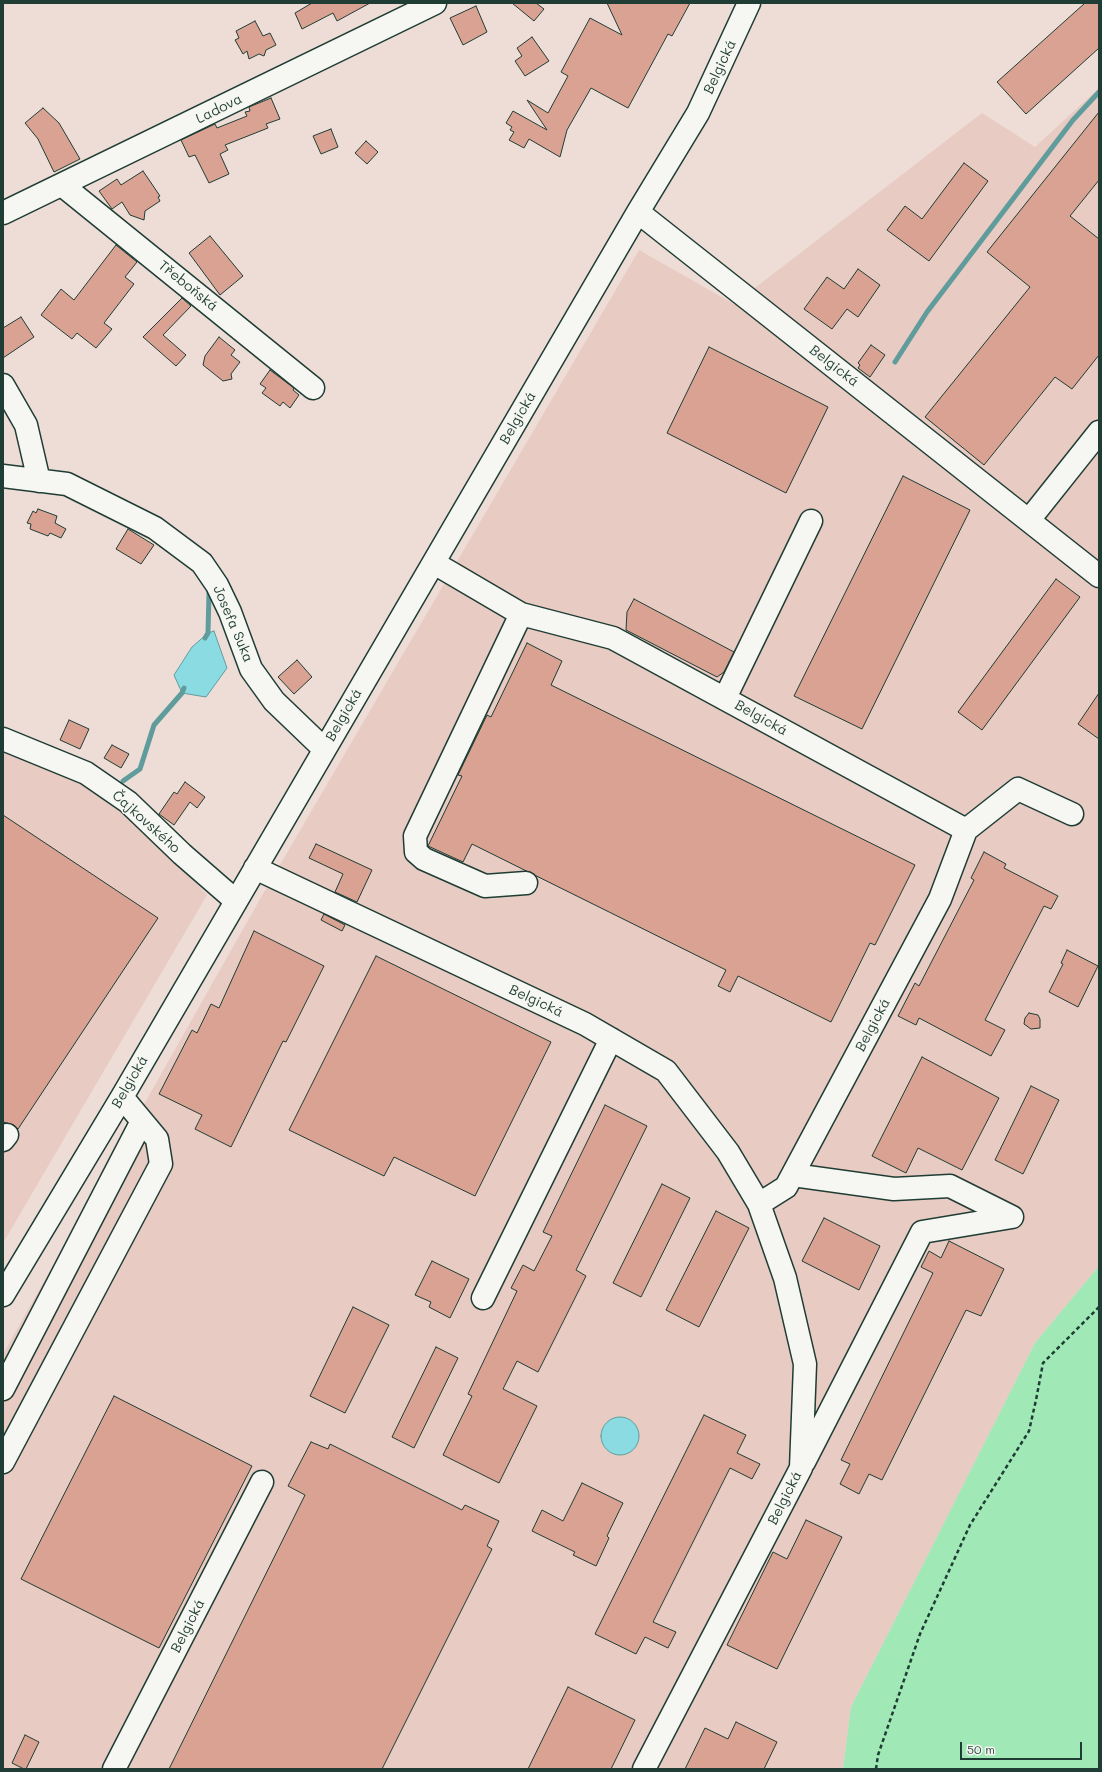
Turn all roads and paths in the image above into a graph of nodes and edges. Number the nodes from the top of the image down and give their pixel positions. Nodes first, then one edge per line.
1 (749, 3) edge
2 (425, 5) edge
3 (62, 185) junction
4 (638, 212) junction
5 (3, 213) edge
6 (3, 385) edge
7 (313, 388) dead end
8 (1099, 432) edge
9 (3, 476) edge
10 (39, 481) junction
11 (1029, 520) junction
12 (812, 521) dead end
13 (434, 563) junction
14 (1099, 576) edge
15 (521, 614) junction
16 (725, 698) junction
17 (3, 739) edge
18 (324, 749) junction
19 (1072, 814) dead end
20 (966, 830) junction
21 (255, 868) junction
22 (526, 883) dead end
23 (236, 901) junction
24 (611, 1039) junction
25 (122, 1097) junction
26 (142, 1121) junction
27 (793, 1175) junction
28 (759, 1204) junction
29 (3, 1295) edge
30 (483, 1298) dead end
31 (1099, 1307) edge
32 (3, 1389) edge
33 (3, 1462) edge
34 (802, 1468) junction
35 (262, 1482) dead end
36 (114, 1769) edge
37 (644, 1769) edge
38 (876, 1769) edge

1 - 4 street, Belgická
2 - 3 street, Ladova
3 - 5 street, Ladova
3 - 7 street, Třeboňská
4 - 11 street, Belgická
4 - 13 street, Belgická
6 - 10 street
8 - 11 street
9 - 10 street, Josefa Suka
10 - 18 street, Josefa Suka
11 - 14 street, Belgická
12 - 16 street, Belgická
13 - 15 street, Belgická
13 - 18 street, Belgická
15 - 16 street, Belgická
15 - 22 street
16 - 20 street, Belgická
17 - 23 street, Čajkovského
18 - 21 street, Belgická
19 - 20 street
20 - 27 street, Belgická
21 - 23 street, Belgická
21 - 24 street, Belgická
23 - 25 street, Belgická
24 - 28 street, Belgická
24 - 30 street
25 - 26 street
25 - 29 street, Belgická
26 - 32 street
26 - 33 street
27 - 28 street, Belgická
27 - 34 street
28 - 34 street, Belgická
31 - 38 path
34 - 37 street, Belgická
35 - 36 street, Belgická

